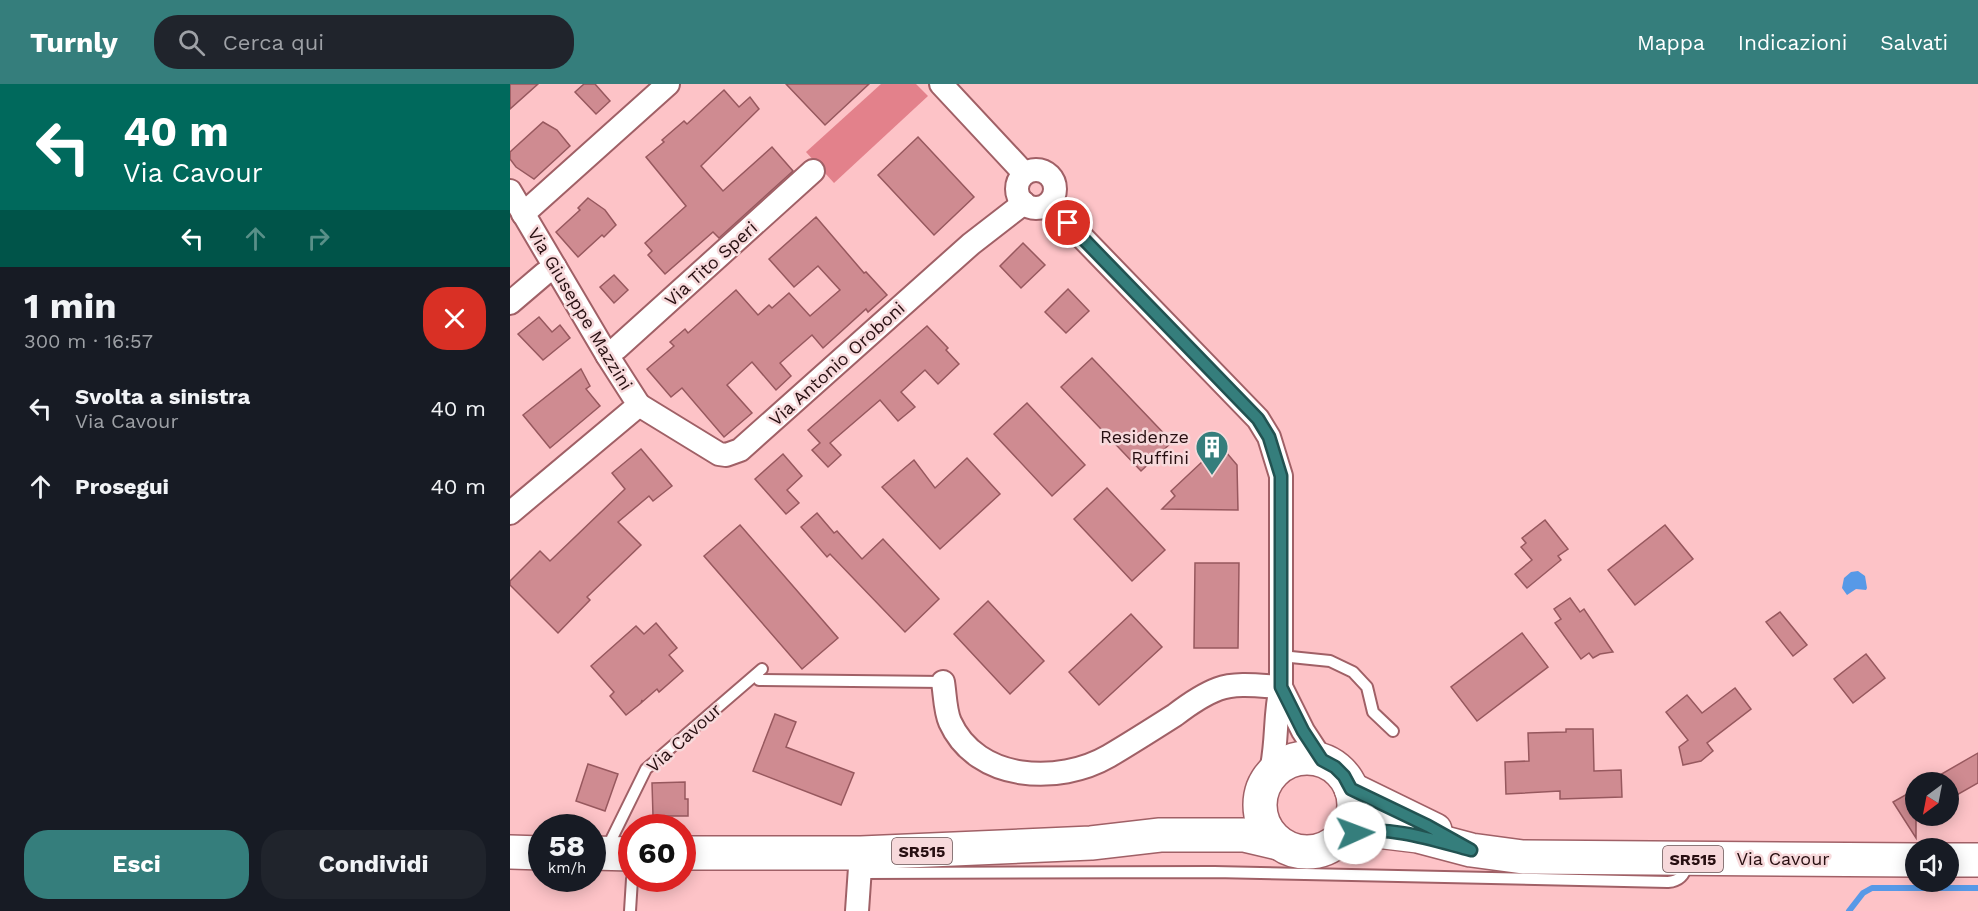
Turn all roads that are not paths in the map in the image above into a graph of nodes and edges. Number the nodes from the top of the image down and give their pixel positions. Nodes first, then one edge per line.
1 (668, 84) edge
2 (941, 84) edge
3 (813, 171) dead end
4 (1024, 173) junction
5 (510, 191) edge
6 (1024, 203) junction
7 (1049, 203) junction
8 (523, 214) junction
9 (555, 267) junction
10 (510, 303) edge
11 (607, 355) junction
12 (639, 405) junction
13 (510, 513) edge
14 (1280, 656) junction
15 (943, 682) joint
16 (1281, 687) junction
17 (1393, 731) dead end
18 (1322, 760) junction
19 (1265, 784) junction
20 (1351, 789) junction
21 (1160, 835) junction
22 (1342, 836) junction
23 (1278, 843) junction
24 (1471, 850) junction
25 (510, 852) edge
26 (528, 853) edge
27 (612, 854) edge
28 (696, 854) edge
29 (1688, 859) junction
30 (1905, 860) edge
31 (1959, 860) edge
32 (1978, 860) edge
33 (861, 863) junction
34 (631, 892) edge
35 (630, 911) edge
36 (857, 911) edge

1 - 8 street
2 - 4 street
3 - 11 street, Via Tito Speri
4 - 6 street
4 - 7 street
5 - 8 street, Via Giuseppe Mazzini
6 - 7 street
6 - 12 street, Via Antonio Oroboni
7 - 14 street
8 - 9 street, Via Giuseppe Mazzini
9 - 10 street
9 - 11 street, Via Giuseppe Mazzini
11 - 12 street, Via Giuseppe Mazzini
12 - 13 street, Via Giuseppe Mazzini
14 - 16 street
14 - 17 lane
15 - 16 street
15 - 27 lane, Via Cavour
16 - 18 street
16 - 19 street
18 - 19 main road
18 - 20 main road
19 - 21 main road, SR515
19 - 23 main road
20 - 22 main road
20 - 24 main road, Via Cavour / SR515
21 - 23 main road, SR515
21 - 33 main road, SR515
22 - 23 main road
22 - 24 main road, Via Cavour / SR515
24 - 29 main road, Via Cavour / SR515
25 - 26 main road
28 - 33 main road, SR515
29 - 30 main road, Via Cavour / SR515
29 - 33 lane
31 - 32 main road
33 - 36 street
34 - 35 lane

